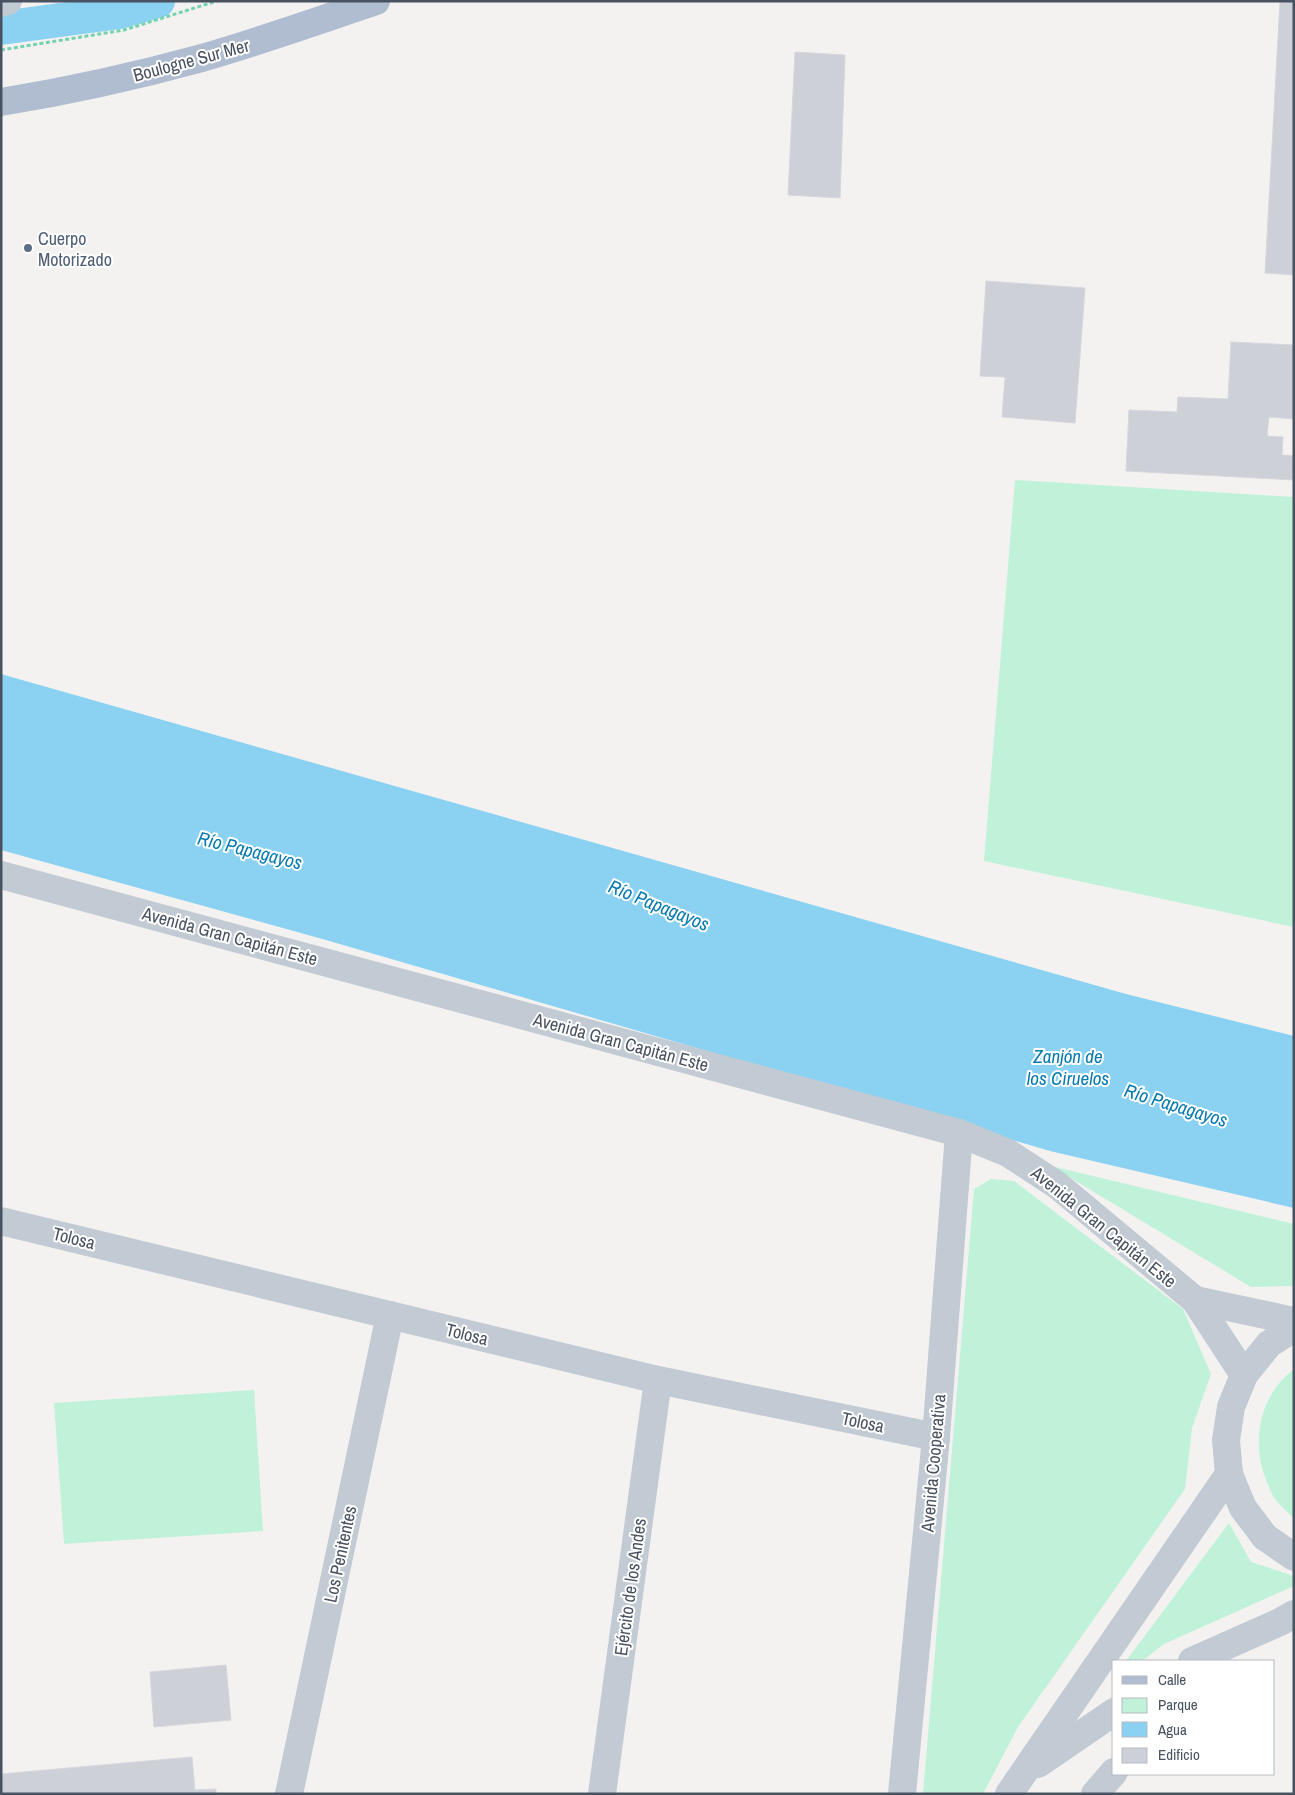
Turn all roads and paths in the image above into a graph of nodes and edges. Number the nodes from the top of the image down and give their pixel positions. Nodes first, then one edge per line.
1 (8, 1) edge
2 (217, 1) edge
3 (376, 1) edge
4 (1, 3) edge
5 (1, 50) edge
6 (1, 102) edge
7 (1, 875) edge
8 (959, 1133) junction
9 (1, 1221) edge
10 (1195, 1300) junction
11 (390, 1315) junction
12 (1294, 1321) edge
13 (1294, 1328) edge
14 (1244, 1375) junction
15 (658, 1380) junction
16 (936, 1437) junction
17 (1229, 1474) junction
18 (1294, 1557) edge
19 (1287, 1618) edge
20 (1194, 1660) edge
21 (1232, 1660) edge
22 (1112, 1713) edge
23 (1112, 1774) edge
24 (1016, 1783) edge
25 (289, 1794) edge
26 (602, 1794) edge
27 (902, 1794) edge
28 (1095, 1794) edge

1 - 4 street
2 - 5 path
3 - 6 main road, Boulogne Sur Mer
7 - 8 street, Avenida Gran Capitán Este
8 - 10 street, Avenida Gran Capitán Este
8 - 16 street, Avenida Cooperativa
9 - 11 street, Tolosa
10 - 12 street, Avenida Gran Capitán Este
10 - 14 street, Avenida Gran Capitán Este
11 - 15 street, Tolosa
11 - 25 street, Los Penitentes
13 - 14 street
14 - 17 street
15 - 16 street, Tolosa
15 - 26 street, Ejército de los Andes
16 - 27 street, Avenida Cooperativa
17 - 18 street
17 - 24 street
19 - 20 street
19 - 21 street
22 - 24 street
23 - 28 street

